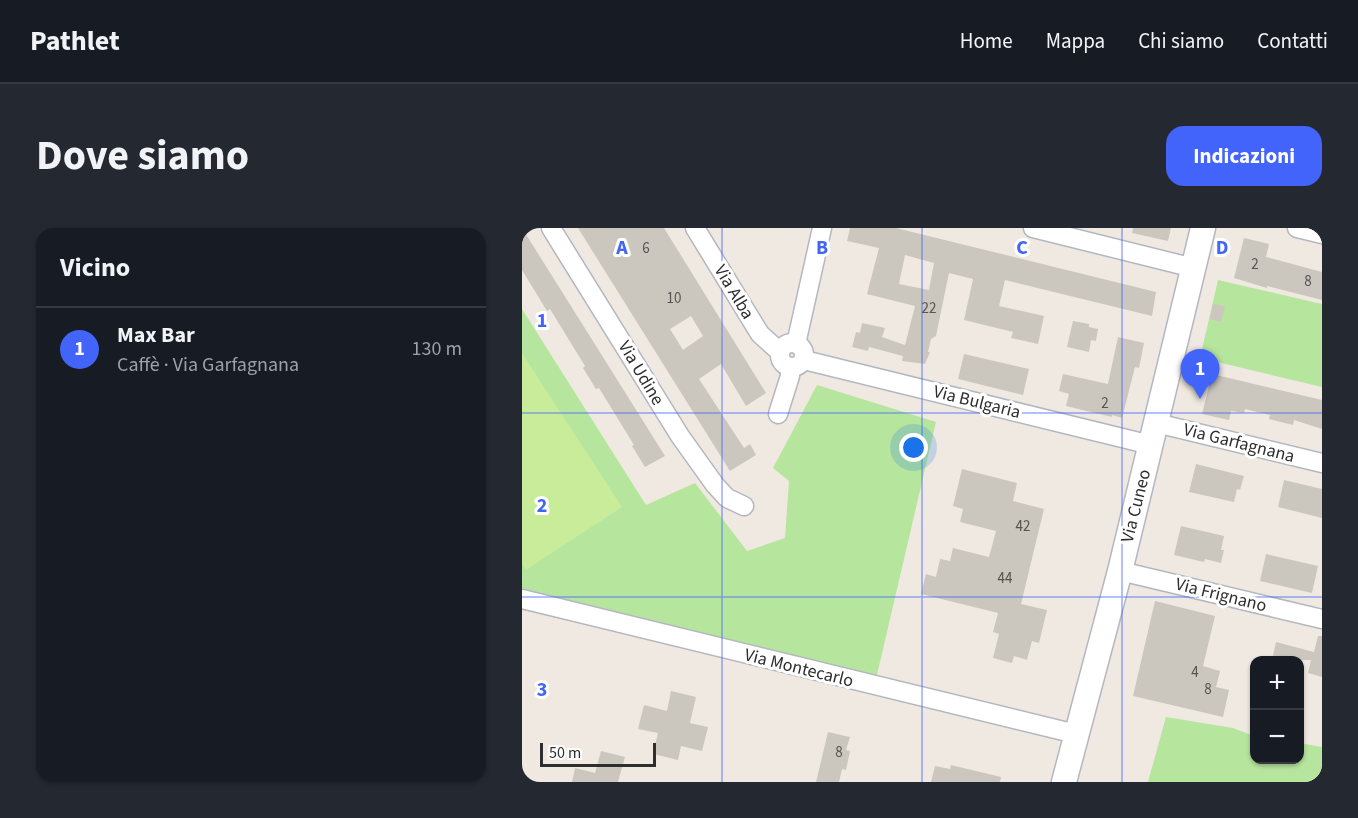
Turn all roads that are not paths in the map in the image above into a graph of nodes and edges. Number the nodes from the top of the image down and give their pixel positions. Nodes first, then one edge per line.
1 (551, 228) edge
2 (695, 228) edge
3 (1034, 228) edge
4 (1203, 228) edge
5 (1297, 228) edge
6 (819, 230) edge
7 (1057, 231) edge
8 (1322, 234) edge
9 (1194, 268) junction
10 (793, 356) junction
11 (778, 414) dead end
12 (1154, 434) junction
13 (1322, 463) edge
14 (744, 506) dead end
15 (1120, 571) junction
16 (522, 599) edge
17 (1322, 619) edge
18 (1076, 734) junction
19 (1064, 782) edge

1 - 14 street, Via Udine
2 - 10 street, Via Alba
3 - 7 street
4 - 9 street, Via Cuneo
5 - 8 street
6 - 10 street
7 - 9 street
9 - 12 street, Via Cuneo
10 - 11 street
10 - 12 street, Via Bulgaria
12 - 13 street, Via Garfagnana
12 - 15 street, Via Cuneo
15 - 17 street, Via Frignano
15 - 18 street, Via Cuneo
16 - 18 street, Via Montecarlo
18 - 19 street, Via Cuneo

